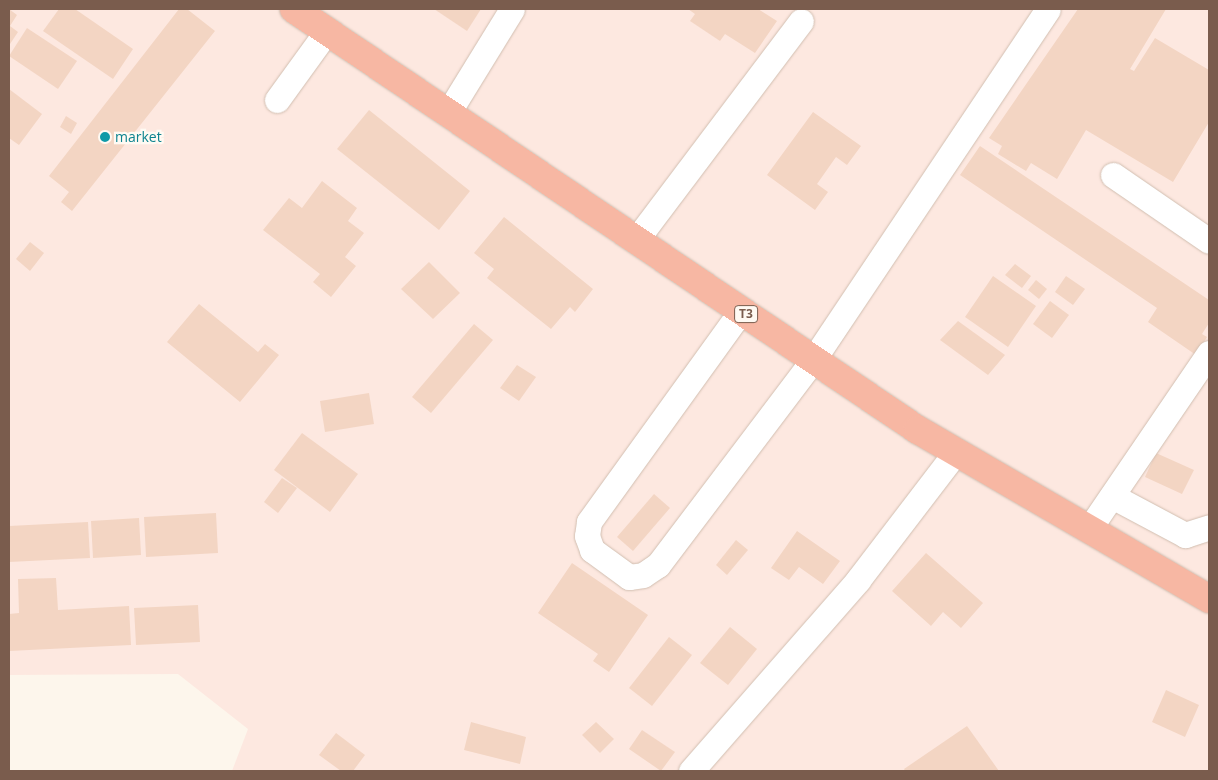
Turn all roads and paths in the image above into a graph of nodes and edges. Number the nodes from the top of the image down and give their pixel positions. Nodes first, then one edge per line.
1 (294, 9) edge
2 (512, 9) edge
3 (1048, 9) edge
4 (801, 21) dead end
5 (327, 30) junction
6 (277, 100) dead end
7 (448, 113) junction
8 (1113, 175) dead end
9 (636, 240) junction
10 (1209, 241) edge
11 (742, 311) junction
12 (1209, 353) edge
13 (813, 360) junction
14 (956, 452) junction
15 (1112, 496) junction
16 (1209, 527) edge
17 (1089, 529) junction
18 (1209, 599) edge
19 (692, 771) edge

1 - 5 highway, T3
2 - 7 lane
3 - 13 lane
4 - 9 lane
5 - 6 lane
5 - 7 highway, T3
7 - 9 highway, T3
8 - 10 lane
9 - 11 highway, T3
11 - 13 highway, T3
11 - 13 lane
12 - 15 lane
13 - 14 highway, T3
14 - 17 highway, T3
14 - 19 lane
15 - 16 lane
15 - 17 lane
17 - 18 highway, T3

